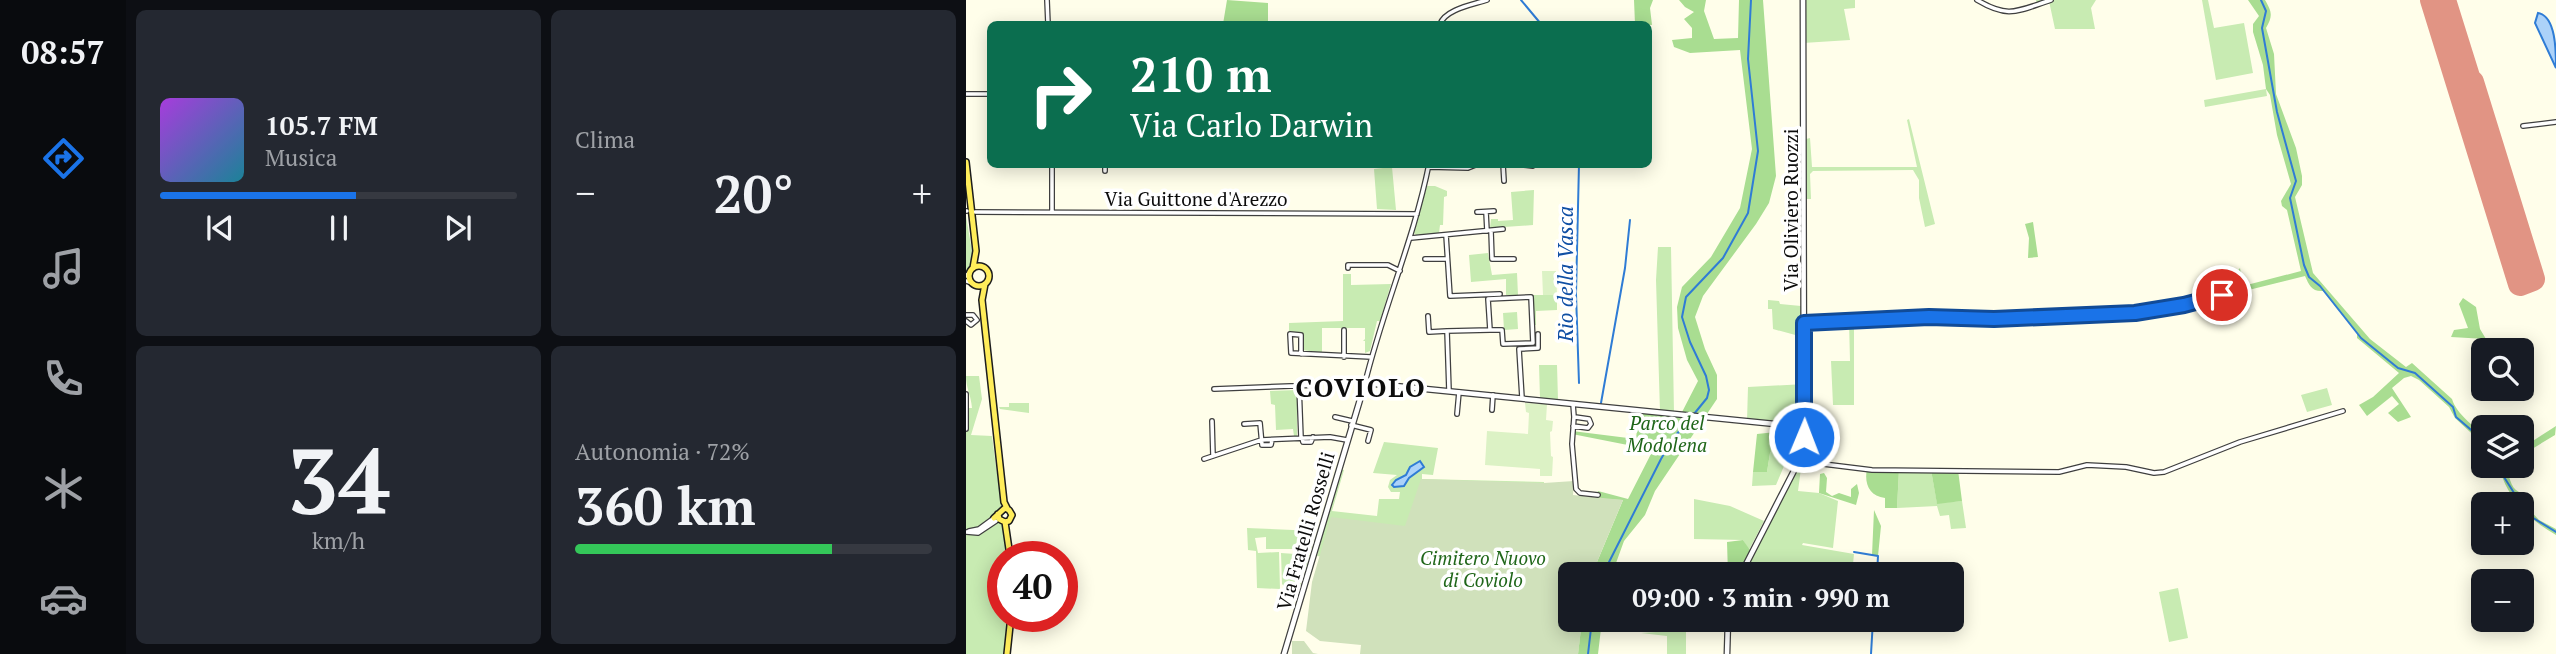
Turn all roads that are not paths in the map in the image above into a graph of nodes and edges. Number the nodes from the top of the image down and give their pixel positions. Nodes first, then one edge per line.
1 (1047, 0) edge
2 (1487, 0) edge
3 (1803, 0) edge
4 (1977, 0) edge
5 (2051, 0) edge
6 (1048, 21) edge
7 (1441, 21) edge
8 (966, 94) edge
9 (987, 94) edge
10 (978, 95) junction
11 (967, 100) edge
12 (2556, 122) edge
13 (2523, 126) dead end
14 (966, 162) edge
15 (1052, 168) edge
16 (1428, 168) edge
17 (1503, 168) edge
18 (1503, 181) dead end
19 (1494, 211) dead end
20 (975, 212) dead end
21 (1052, 212) junction
22 (1477, 212) dead end
23 (1486, 212) junction
24 (1417, 214) junction
25 (1503, 229) dead end
26 (1489, 231) junction
27 (1446, 235) junction
28 (1410, 238) junction
29 (976, 251) junction
30 (1425, 259) dead end
31 (1448, 259) junction
32 (1514, 259) dead end
33 (982, 267) junction
34 (1348, 268) dead end
35 (1399, 271) junction
36 (970, 278) edge
37 (985, 284) junction
38 (1500, 294) dead end
39 (2222, 295) dead end
40 (982, 300) junction
41 (1428, 316) dead end
42 (1804, 323) junction
43 (1344, 330) dead end
44 (1490, 330) junction
45 (1447, 331) junction
46 (1538, 334) dead end
47 (1301, 354) junction
48 (1344, 357) junction
49 (1371, 357) junction
50 (1365, 383) junction
51 (1299, 385) junction
52 (1319, 385) dead end
53 (1214, 389) dead end
54 (1449, 391) junction
55 (1460, 392) junction
56 (966, 394) edge
57 (1493, 396) junction
58 (1522, 398) junction
59 (1572, 404) junction
60 (1492, 410) dead end
61 (2343, 411) dead end
62 (1457, 414) dead end
63 (1335, 417) dead end
64 (1574, 417) junction
65 (1212, 421) dead end
66 (1352, 423) junction
67 (1244, 424) dead end
68 (1573, 426) junction
69 (1805, 426) junction
70 (966, 429) edge
71 (1302, 438) junction
72 (1261, 440) junction
73 (1347, 440) junction
74 (1368, 441) dead end
75 (1213, 456) junction
76 (1204, 458) dead end
77 (1799, 461) junction
78 (1598, 495) dead end
79 (1002, 516) junction
80 (966, 532) edge
81 (1007, 541) edge
82 (1747, 562) edge
83 (1009, 632) edge
84 (1728, 632) edge
85 (1007, 654) edge
86 (1285, 654) edge
87 (1727, 654) edge

1 - 6 street
2 - 7 street
3 - 42 street, Via Oliviero Ruozzi
4 - 5 street
8 - 10 street
9 - 10 street
10 - 11 street
12 - 13 street
14 - 29 main road
15 - 21 street
16 - 24 street, Via Fratelli Rosselli
17 - 18 street
19 - 23 street
20 - 21 street, Via Guittone d'Arezzo
21 - 24 street, Via Guittone d'Arezzo
22 - 23 street
23 - 26 street
24 - 28 street, Via Fratelli Rosselli
25 - 26 street
26 - 27 street
26 - 32 street
27 - 28 street
27 - 31 street
28 - 35 street, Via Fratelli Rosselli
29 - 33 main road
29 - 36 main road
30 - 31 street
31 - 38 street
33 - 36 main road
33 - 37 main road
34 - 35 street
35 - 49 street, Via Fratelli Rosselli
36 - 37 main road
36 - 40 main road
37 - 40 main road
39 - 42 street
40 - 79 main road
41 - 45 street
42 - 69 street, Via Oliviero Ruozzi
43 - 48 street
44 - 44 street
44 - 45 street
45 - 54 street
46 - 58 street
47 - 47 street
47 - 48 street
48 - 49 street
49 - 50 street, Via Fratelli Rosselli
50 - 54 street
50 - 66 street, Via Fratelli Rosselli
51 - 52 street
51 - 53 street
51 - 71 street
54 - 55 street
55 - 57 street
55 - 62 street
56 - 70 street
57 - 58 street
57 - 60 street
58 - 59 street
59 - 64 street
59 - 69 street
61 - 77 street
63 - 66 street
64 - 68 street
64 - 68 street
65 - 75 street
66 - 73 street, Via Fratelli Rosselli
66 - 74 street
67 - 72 street
68 - 78 street
69 - 77 street, Via Oliviero Ruozzi
71 - 72 street
71 - 73 street
72 - 75 street
73 - 86 street, Via Fratelli Rosselli
75 - 76 street
77 - 82 street, Via Oliviero Ruozzi
79 - 80 street
79 - 81 main road
83 - 85 main road
84 - 87 street

